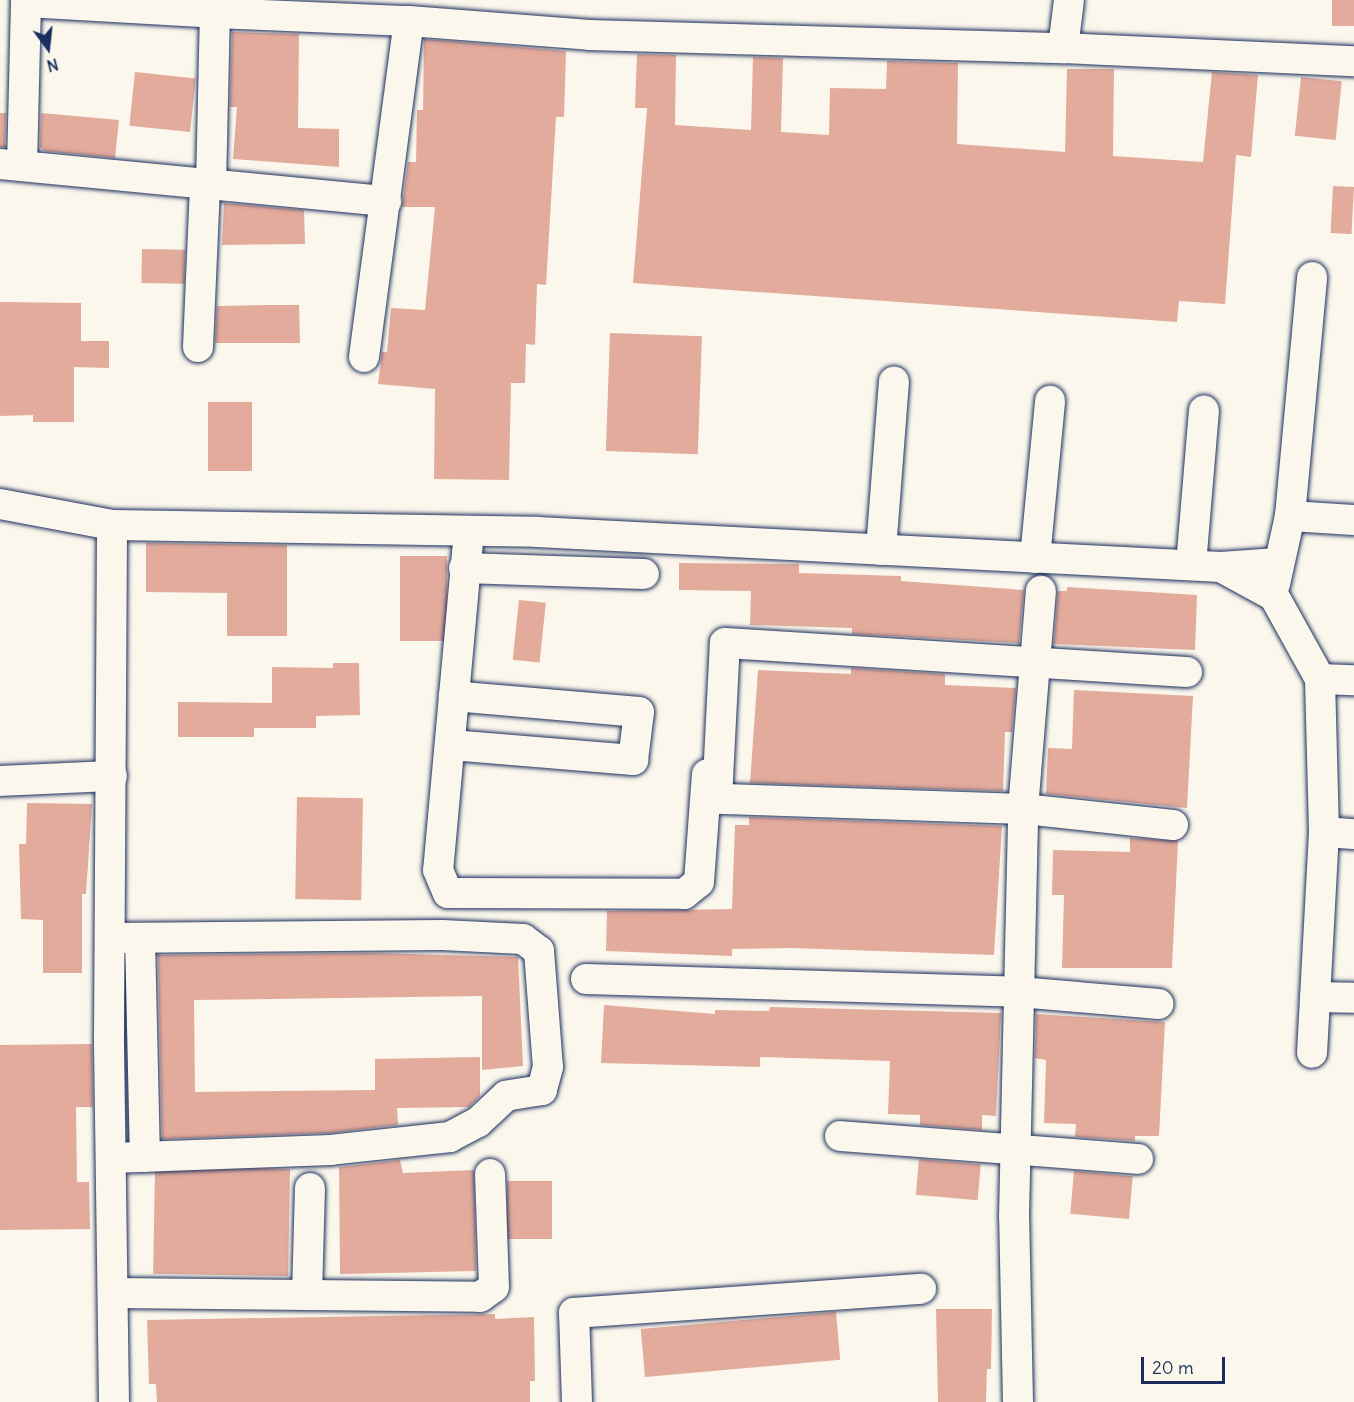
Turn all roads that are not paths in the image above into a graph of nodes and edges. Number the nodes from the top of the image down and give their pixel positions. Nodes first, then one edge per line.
1 (1069, 0) edge
2 (26, 1) edge
3 (215, 6) edge
4 (408, 21) junction
5 (1063, 48) junction
6 (1354, 61) edge
7 (11, 165) edge
8 (208, 186) junction
9 (386, 201) junction
10 (1312, 277) dead end
11 (198, 347) dead end
12 (364, 357) dead end
13 (894, 381) dead end
14 (1050, 401) dead end
15 (1204, 411) dead end
16 (0, 504) edge
17 (1290, 516) junction
18 (1354, 520) edge
19 (112, 525) junction
20 (469, 531) junction
21 (881, 550) junction
22 (1035, 558) junction
23 (1278, 563) junction
24 (1191, 566) junction
25 (1221, 567) junction
26 (464, 568) junction
27 (644, 574) dead end
28 (1041, 591) dead end
29 (1274, 596) junction
30 (1034, 664) junction
31 (1187, 672) dead end
32 (1320, 679) junction
33 (1354, 680) edge
34 (454, 696) junction
35 (712, 705) dead end
36 (451, 745) junction
37 (112, 776) junction
38 (0, 781) edge
39 (1023, 808) junction
40 (1173, 825) dead end
41 (1324, 832) junction
42 (1354, 834) edge
43 (126, 938) junction
44 (586, 980) dead end
45 (1019, 993) junction
46 (1315, 997) junction
47 (1354, 998) edge
48 (1158, 1004) dead end
49 (1312, 1053) dead end
50 (840, 1136) dead end
51 (1015, 1149) junction
52 (145, 1156) junction
53 (112, 1158) junction
54 (1138, 1159) dead end
55 (490, 1174) dead end
56 (310, 1188) dead end
57 (921, 1289) dead end
58 (113, 1293) junction
59 (307, 1294) junction
60 (114, 1402) edge
61 (577, 1402) edge
62 (1018, 1402) edge

1 - 5 street
2 - 3 street
2 - 7 street
3 - 4 street
3 - 8 street
4 - 5 street
4 - 9 street
5 - 6 street
7 - 8 street
8 - 9 street
8 - 11 street
9 - 12 street
10 - 17 street
13 - 21 street
14 - 22 street
15 - 24 street
16 - 19 street
17 - 18 street
17 - 23 street
19 - 20 street
19 - 37 street
20 - 21 street
20 - 26 street
21 - 22 street
22 - 24 street
23 - 25 street
23 - 29 street
24 - 25 street
25 - 29 street
26 - 27 street
26 - 34 street
28 - 30 street
29 - 32 street
30 - 31 street
30 - 39 street
30 - 39 street
32 - 33 street
32 - 41 street
34 - 36 street
34 - 36 street
35 - 36 street
37 - 38 street
37 - 43 street
39 - 40 street
39 - 45 street
41 - 42 street
41 - 46 street
43 - 52 street
43 - 52 street
43 - 53 street
44 - 45 street
45 - 48 street
45 - 51 street
46 - 47 street
46 - 49 street
50 - 51 street
51 - 54 street
51 - 62 street
52 - 53 street
53 - 58 street
55 - 59 street
56 - 59 street
57 - 61 street
58 - 59 street
58 - 60 street

